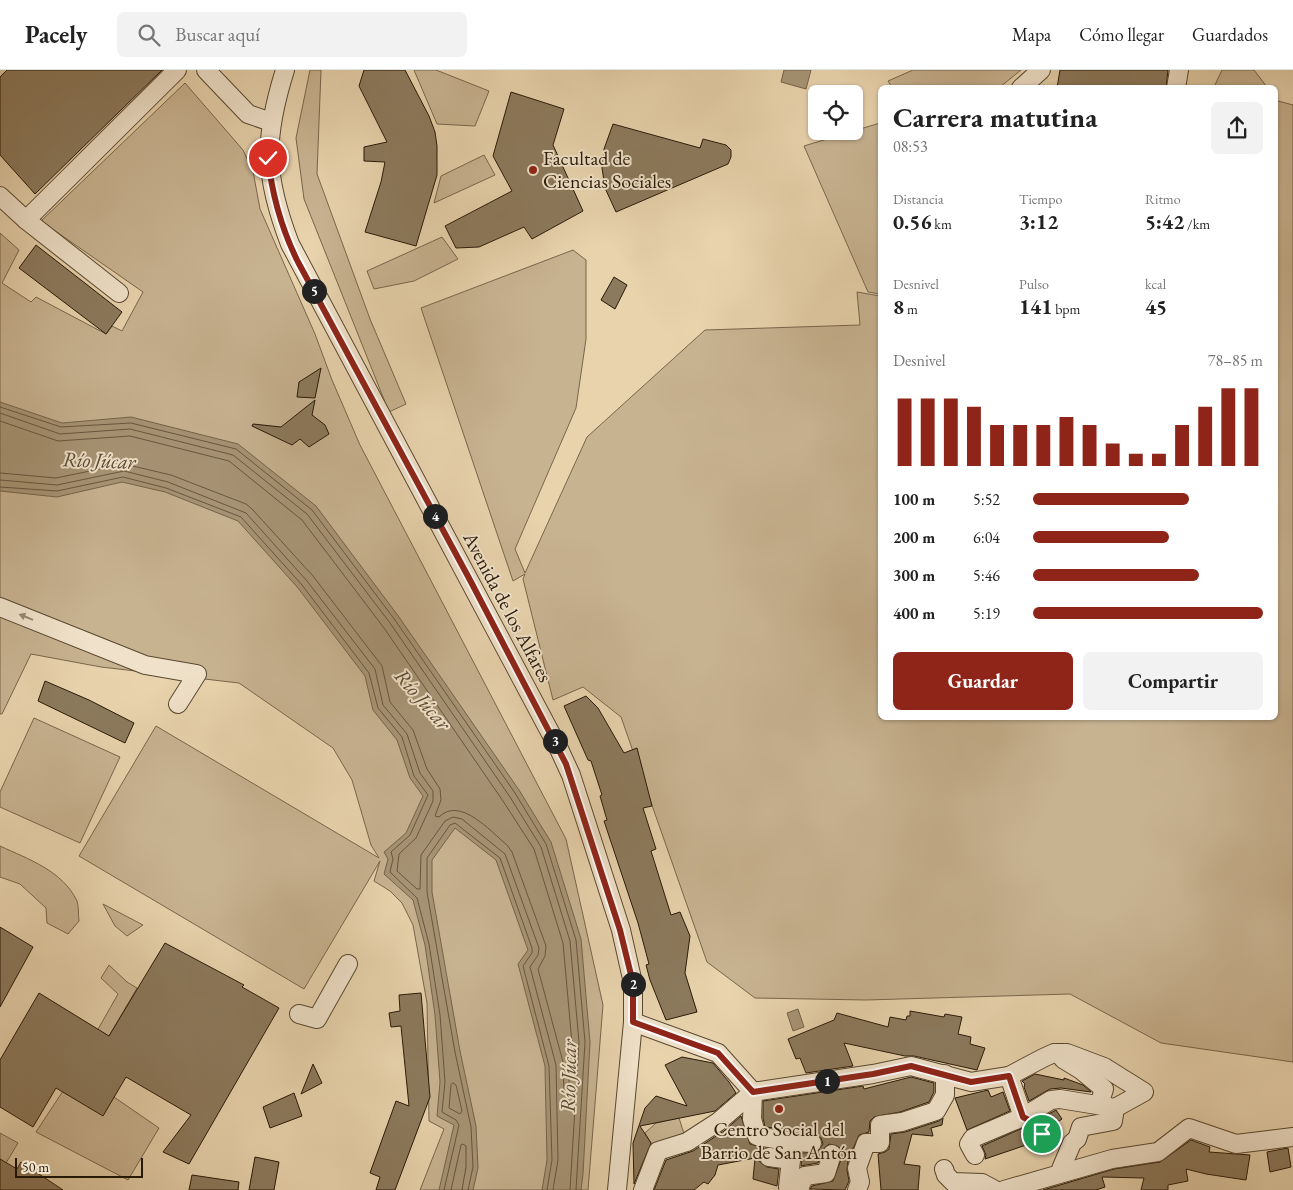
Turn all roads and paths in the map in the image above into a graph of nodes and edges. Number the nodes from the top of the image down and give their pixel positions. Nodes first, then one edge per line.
1 (177, 70) edge
2 (206, 70) edge
3 (285, 70) edge
4 (1041, 70) edge
5 (1179, 70) edge
6 (1024, 85) edge
7 (1176, 85) edge
8 (271, 122) junction
9 (0, 196) edge
10 (26, 220) junction
11 (119, 293) dead end
12 (0, 607) edge
13 (173, 669) junction
14 (348, 964) dead end
15 (299, 1014) dead end
16 (633, 1022) junction
17 (1054, 1053) junction
18 (944, 1074) junction
19 (1009, 1076) junction
20 (753, 1092) junction
21 (1107, 1106) junction
22 (1023, 1117) junction
23 (1042, 1134) dead end
24 (1293, 1137) edge
25 (793, 1142) junction
26 (812, 1143) dead end
27 (832, 1154) dead end
28 (975, 1155) dead end
29 (769, 1157) dead end
30 (791, 1160) junction
31 (944, 1169) dead end
32 (1061, 1169) dead end
33 (800, 1189) edge
34 (618, 1190) edge
35 (643, 1190) edge
36 (857, 1190) edge
37 (995, 1190) edge
38 (1004, 1190) edge

1 - 10 street
2 - 8 street
3 - 8 street, Avenida de los Alfares
4 - 6 street
5 - 7 street
8 - 16 street, Avenida de los Alfares
9 - 10 street
10 - 11 street
13 -> 12 street
13 - 13 street
14 - 15 street
16 - 20 street
16 - 34 street, Avenida de los Alfares
17 - 19 street
17 - 21 street
17 - 21 street
18 - 19 street
18 - 20 street
18 - 36 street
19 - 22 street
20 - 25 street
20 - 35 street
21 - 22 street
21 - 32 street
22 - 23 street
22 - 28 street
24 - 38 street
25 - 26 street
25 - 30 street
27 - 33 street
29 - 30 street
30 - 33 street
31 - 37 street

